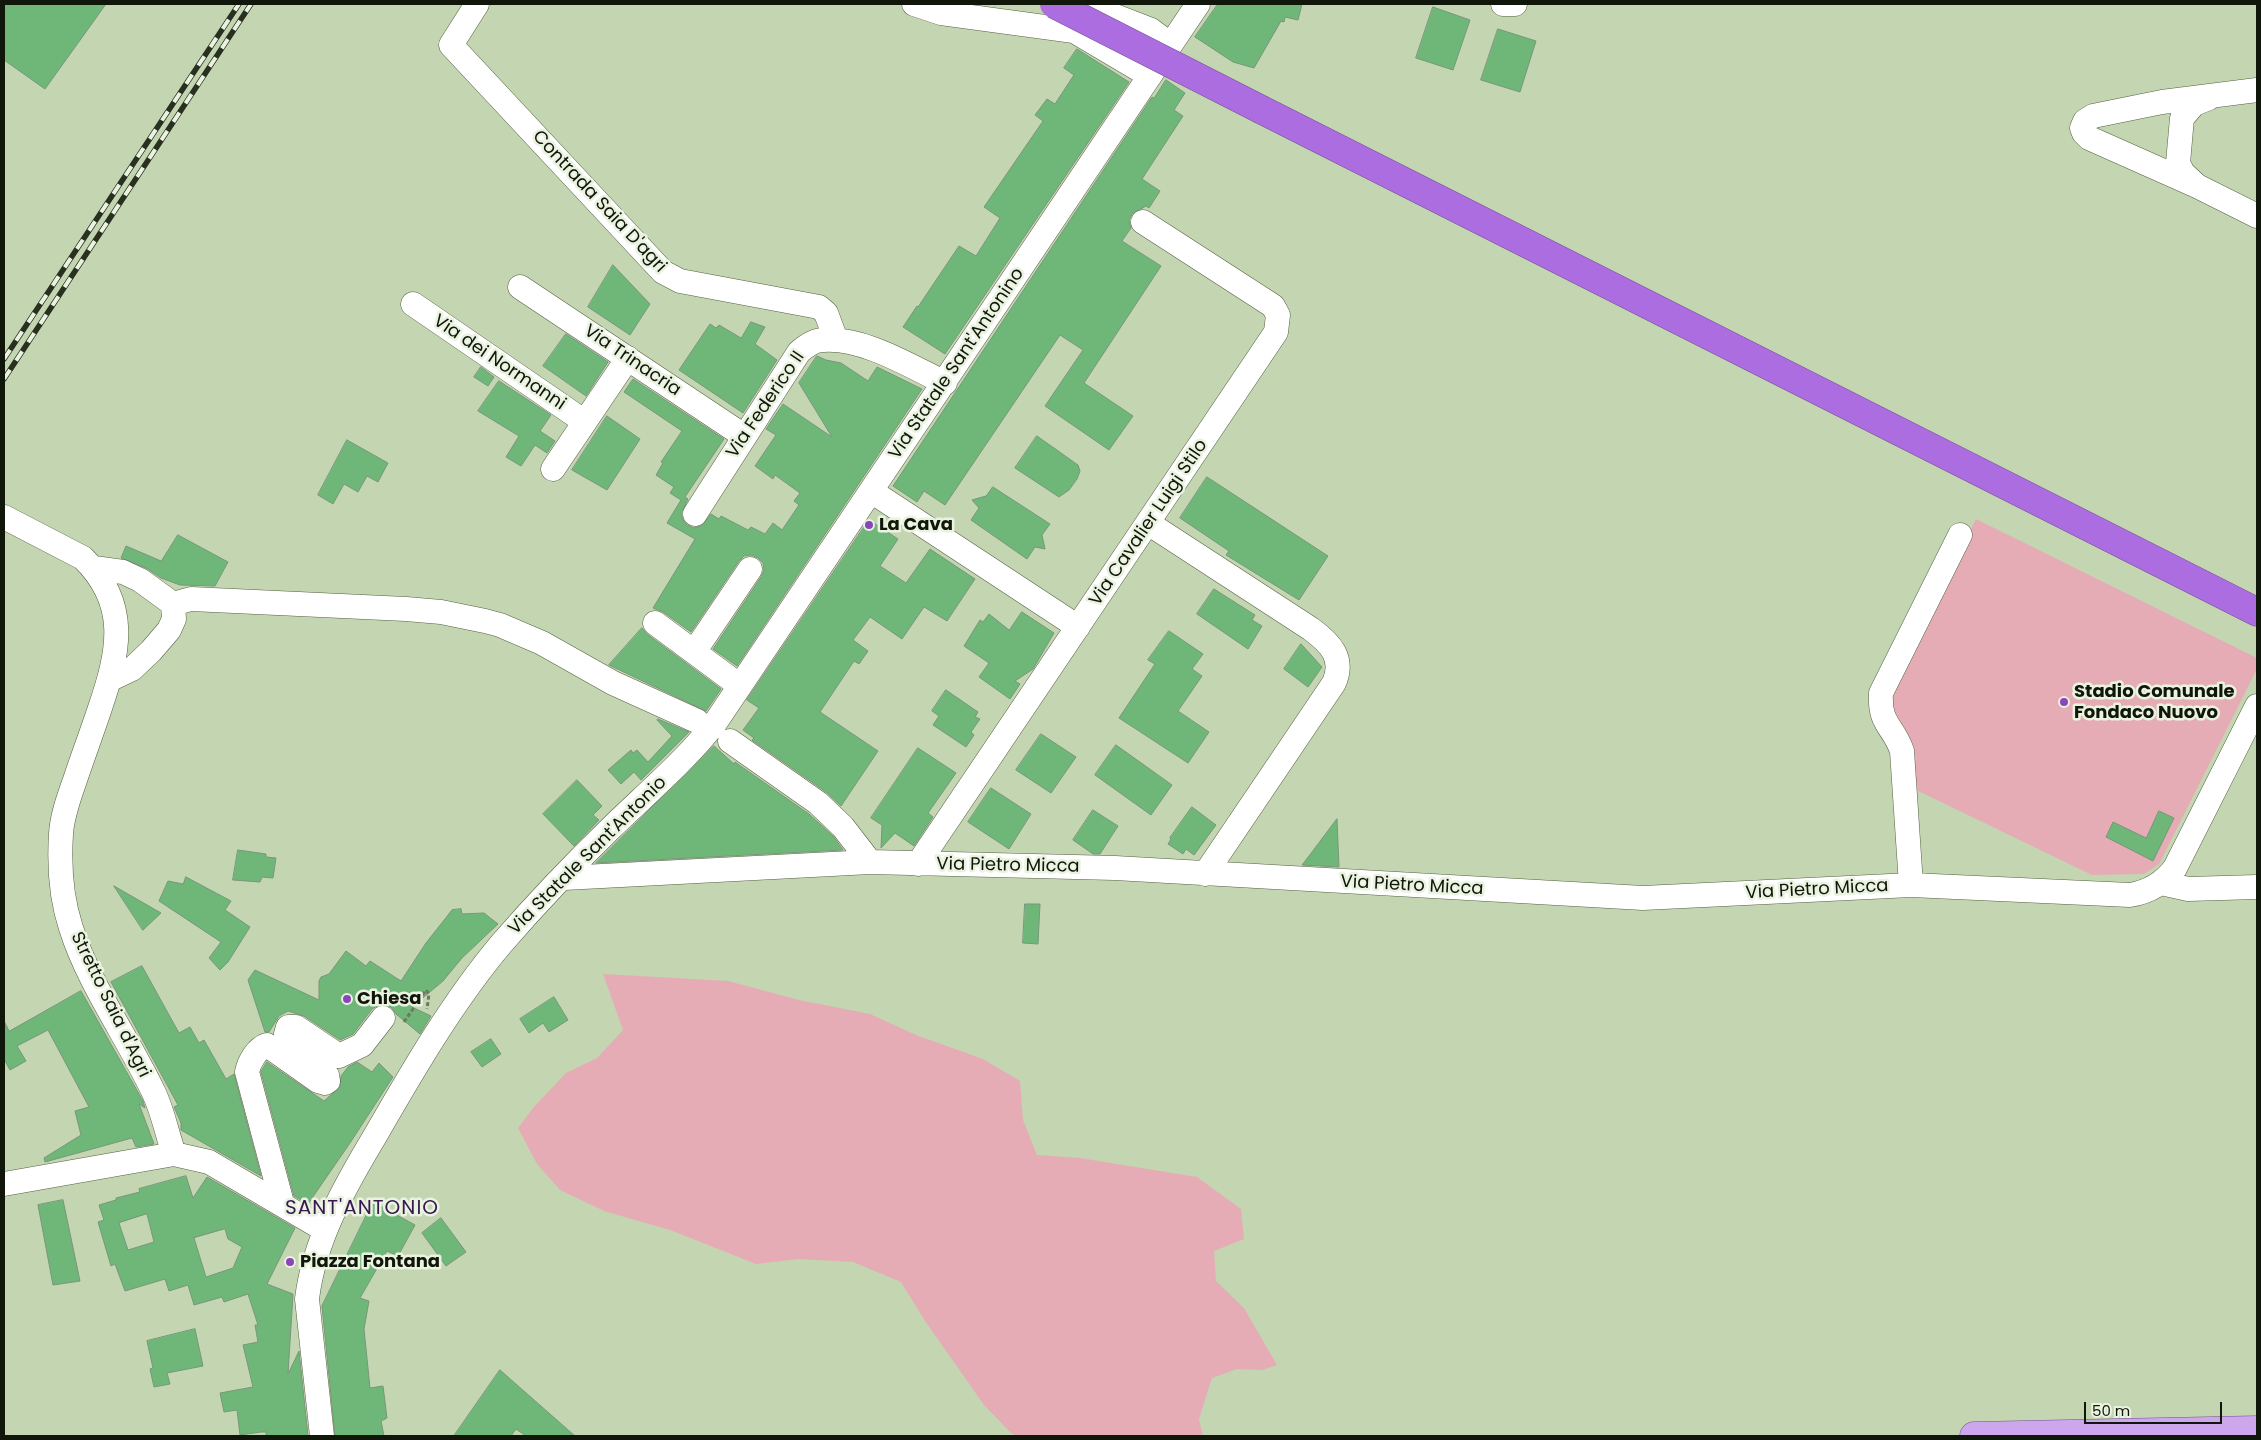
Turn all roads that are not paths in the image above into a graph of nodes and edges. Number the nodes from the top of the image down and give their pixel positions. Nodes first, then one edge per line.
1 (477, 4) edge
2 (914, 4) edge
3 (1084, 4) edge
4 (1503, 4) edge
5 (1515, 4) edge
6 (1195, 8) edge
7 (1049, 11) edge
8 (1142, 26) junction
9 (1167, 51) junction
10 (1150, 76) junction
11 (2257, 90) edge
12 (2216, 96) junction
13 (2162, 102) junction
14 (2182, 118) junction
15 (2178, 154) junction
16 (2141, 162) junction
17 (2197, 186) junction
18 (2257, 216) edge
19 (1143, 222) dead end
20 (520, 287) dead end
21 (413, 304) dead end
22 (836, 340) junction
23 (628, 358) junction
24 (945, 384) junction
25 (585, 422) junction
26 (744, 436) junction
27 (553, 469) dead end
28 (872, 491) junction
29 (695, 514) dead end
30 (4, 517) edge
31 (1148, 523) junction
32 (1960, 535) dead end
33 (94, 568) junction
34 (750, 569) dead end
35 (173, 604) junction
36 (2257, 612) edge
37 (655, 623) dead end
38 (1078, 627) junction
39 (694, 652) junction
40 (109, 680) junction
41 (740, 686) junction
42 (2257, 706) edge
43 (712, 731) junction
44 (870, 862) junction
45 (918, 864) junction
46 (1205, 874) junction
47 (564, 878) junction
48 (2161, 883) junction
49 (1911, 885) junction
50 (2257, 887) edge
51 (383, 1018) dead end
52 (174, 1154) junction
53 (4, 1184) edge
54 (282, 1203) junction
55 (325, 1230) junction
56 (2257, 1430) edge
57 (322, 1436) edge
58 (1974, 1436) edge

1 - 22 street, Contrada Saia D'agri
2 - 7 street
3 - 8 street
4 - 5 street
6 - 8 street
6 - 9 street, Via Statale Sant'Antonino
7 - 10 street
7 - 36 highway, bridge
8 - 9 street
9 - 10 street, Via Statale Sant'Antonino
10 - 24 street, Via Statale Sant'Antonino
11 - 12 street
12 - 13 street
12 - 14 street
13 - 14 street
13 - 16 street
14 - 15 street
15 - 16 street
15 - 17 street
16 - 17 street
17 - 18 street
19 - 31 street, Via Cavalier Luigi Stilo
20 - 23 street, Via Trinacria
21 - 25 street, Via dei Normanni
22 - 24 street, Via Federico II
22 - 26 street, Via Federico II
23 - 25 street, Via dei Normanni
23 - 26 street, Via Trinacria
24 - 28 street, Via Statale Sant'Antonino
25 - 27 street, Via dei Normanni
26 - 29 street, Via Federico II
28 - 38 street
28 - 41 street, Via Statale Sant'Antonino
30 - 33 street
31 - 38 street, Via Cavalier Luigi Stilo
31 - 46 street
32 - 49 street
33 - 35 street
33 - 40 street, Stretto Saia d'Agri
34 - 39 street
35 - 40 street
35 - 43 street
37 - 39 street
38 - 45 street, Via Cavalier Luigi Stilo
39 - 41 street
40 - 52 street, Stretto Saia d'Agri
41 - 43 street, Via Statale Sant'Antonino
42 - 48 street
43 - 44 street
43 - 47 street, Via Statale Sant'Antonio
44 - 45 street, Via Pietro Micca
44 - 47 street, Via Pietro Micca
45 - 46 street, Via Pietro Micca
46 - 49 street, Via Pietro Micca
47 - 55 street, Via Statale Sant'Antonio
48 - 49 street, Via Pietro Micca
48 - 50 street
51 - 54 street
52 - 53 street
52 - 54 street
54 - 55 street
55 - 57 street
56 - 58 main road

